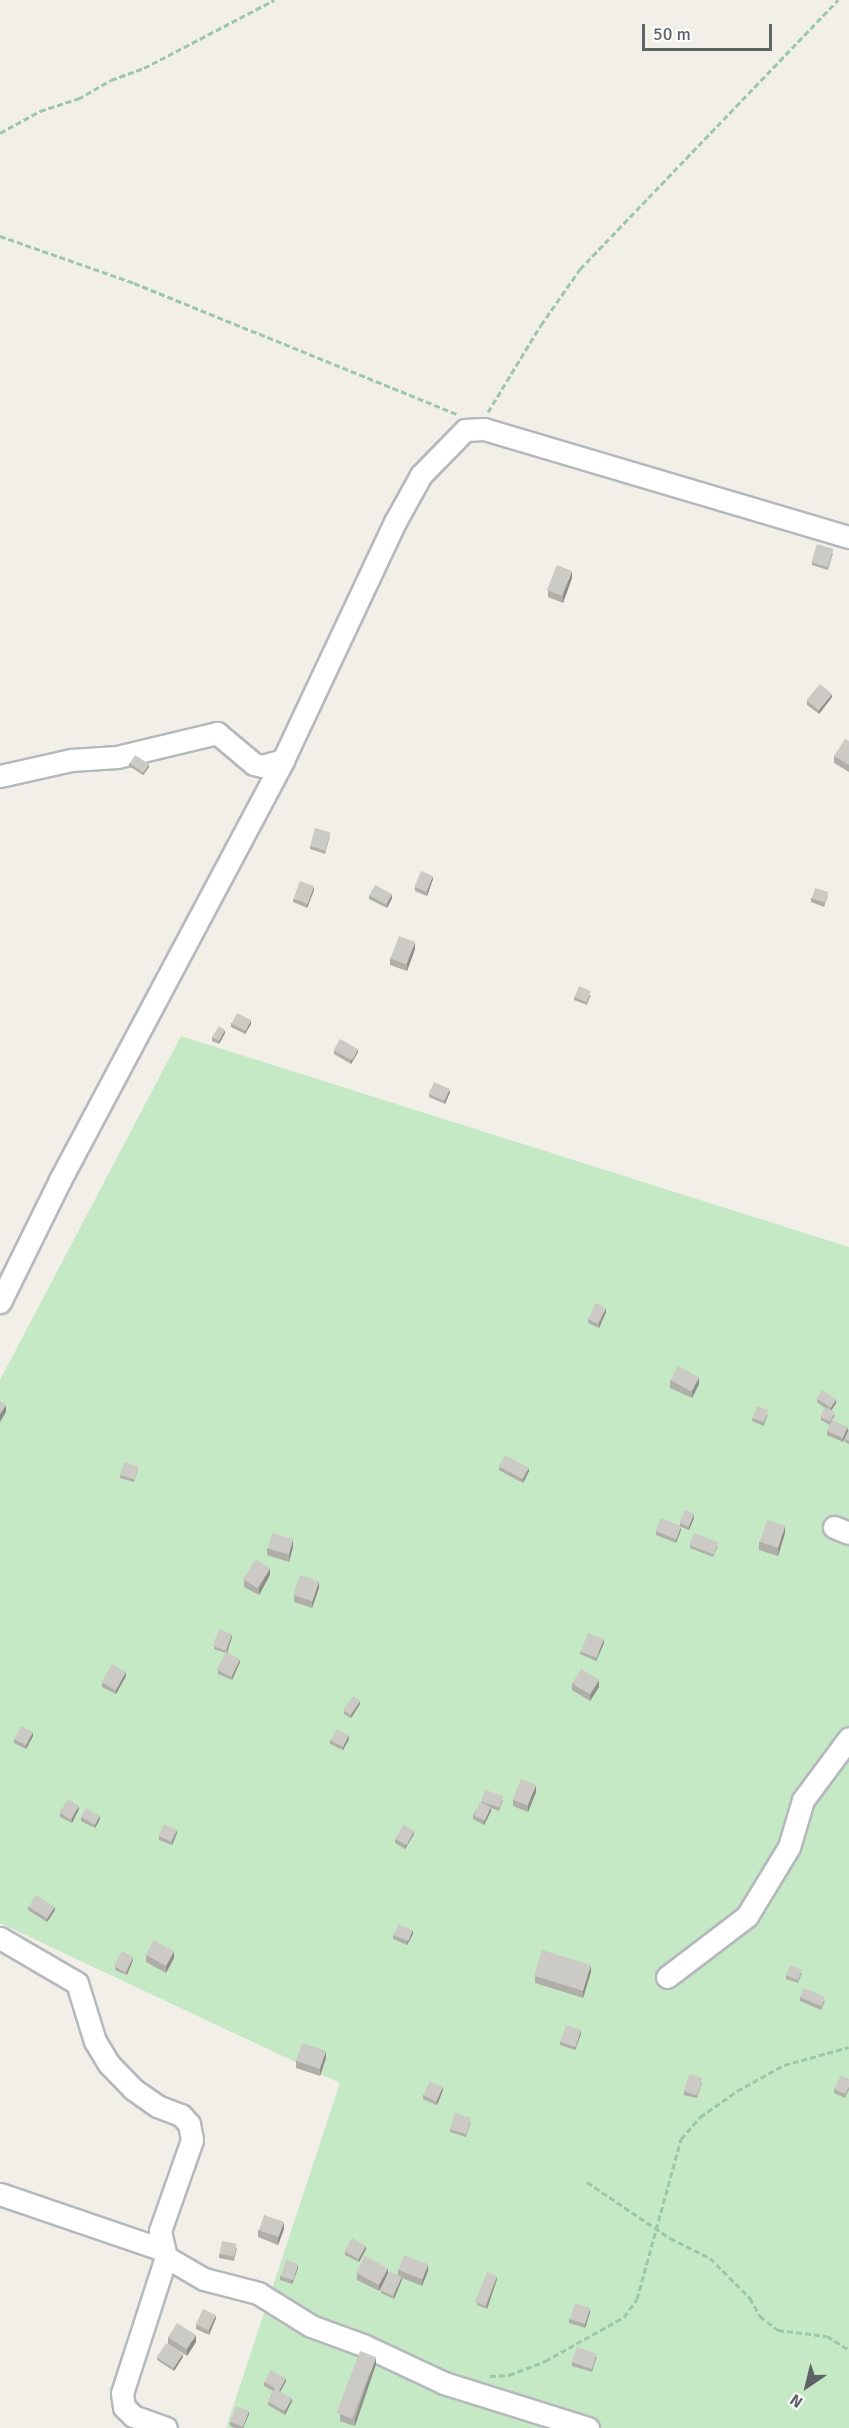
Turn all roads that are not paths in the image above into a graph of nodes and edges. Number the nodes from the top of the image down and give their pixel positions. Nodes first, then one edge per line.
1 (849, 537) edge
2 (283, 760) junction
3 (0, 776) edge
4 (0, 1302) edge
5 (849, 1738) edge
6 (0, 1938) edge
7 (668, 1977) dead end
8 (0, 2194) edge
9 (165, 2253) junction
10 (166, 2428) edge
11 (588, 2428) edge

1 - 2 street
2 - 3 street
2 - 4 street
5 - 7 street
6 - 9 street
8 - 9 street
9 - 10 street
9 - 11 street

